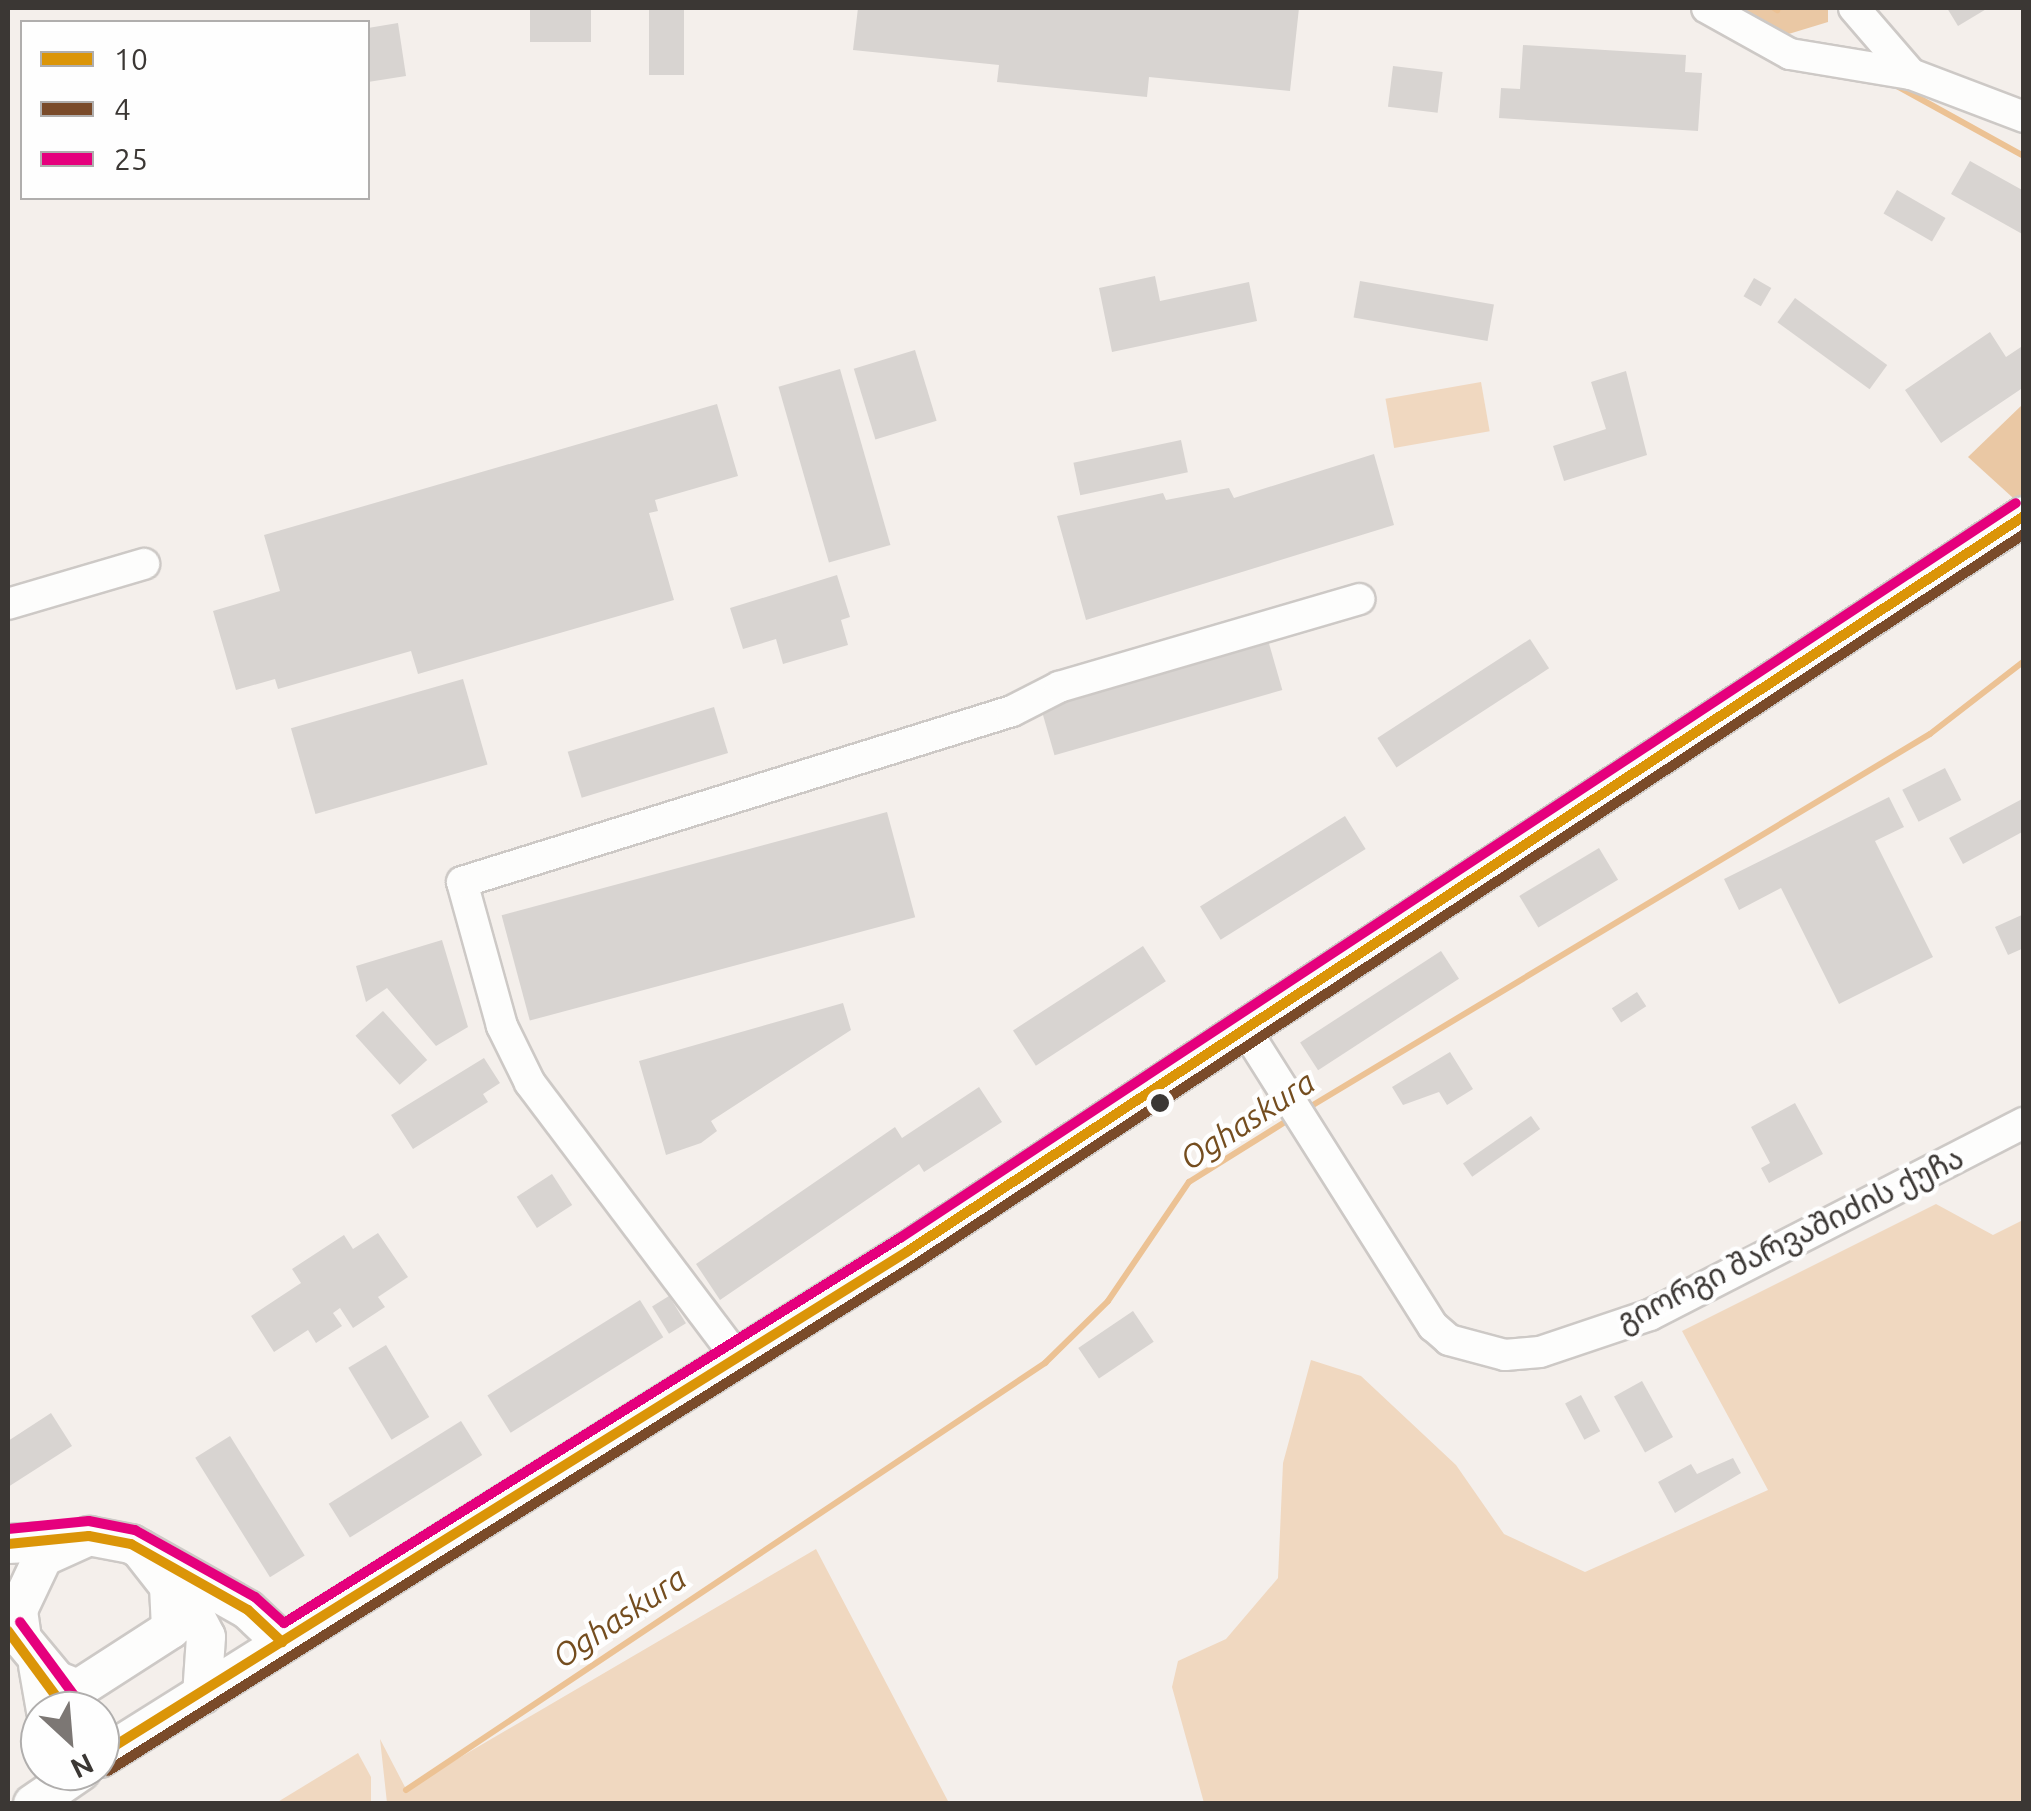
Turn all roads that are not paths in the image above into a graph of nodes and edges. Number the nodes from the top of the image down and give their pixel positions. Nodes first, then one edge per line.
1 (1707, 8) edge
2 (1854, 8) edge
3 (1911, 74) junction
4 (2024, 117) edge
5 (2024, 516) edge
6 (144, 564) dead end
7 (1359, 599) dead end
8 (8, 604) edge
9 (1245, 1029) junction
10 (2024, 1123) edge
11 (735, 1355) junction
12 (68, 1540) junction
13 (8, 1544) edge
14 (155, 1558) junction
15 (8, 1631) edge
16 (282, 1642) junction
17 (38, 1665) junction
18 (43, 1691) edge
19 (54, 1691) edge
20 (202, 1695) junction
21 (120, 1745) edge

1 - 3 street
2 - 3 street
3 - 4 street
5 - 9 main road
6 - 8 street
7 - 11 street
9 - 10 street, გიორგი შარვაშიძის ქუჩა
9 - 11 main road
11 - 16 main road
12 - 13 main road
12 - 14 main road
12 - 17 main road
14 - 16 main road
14 - 17 main road
14 - 20 main road
15 - 17 main road
16 - 20 main road
17 - 18 main road
17 - 19 main road
20 - 21 main road

